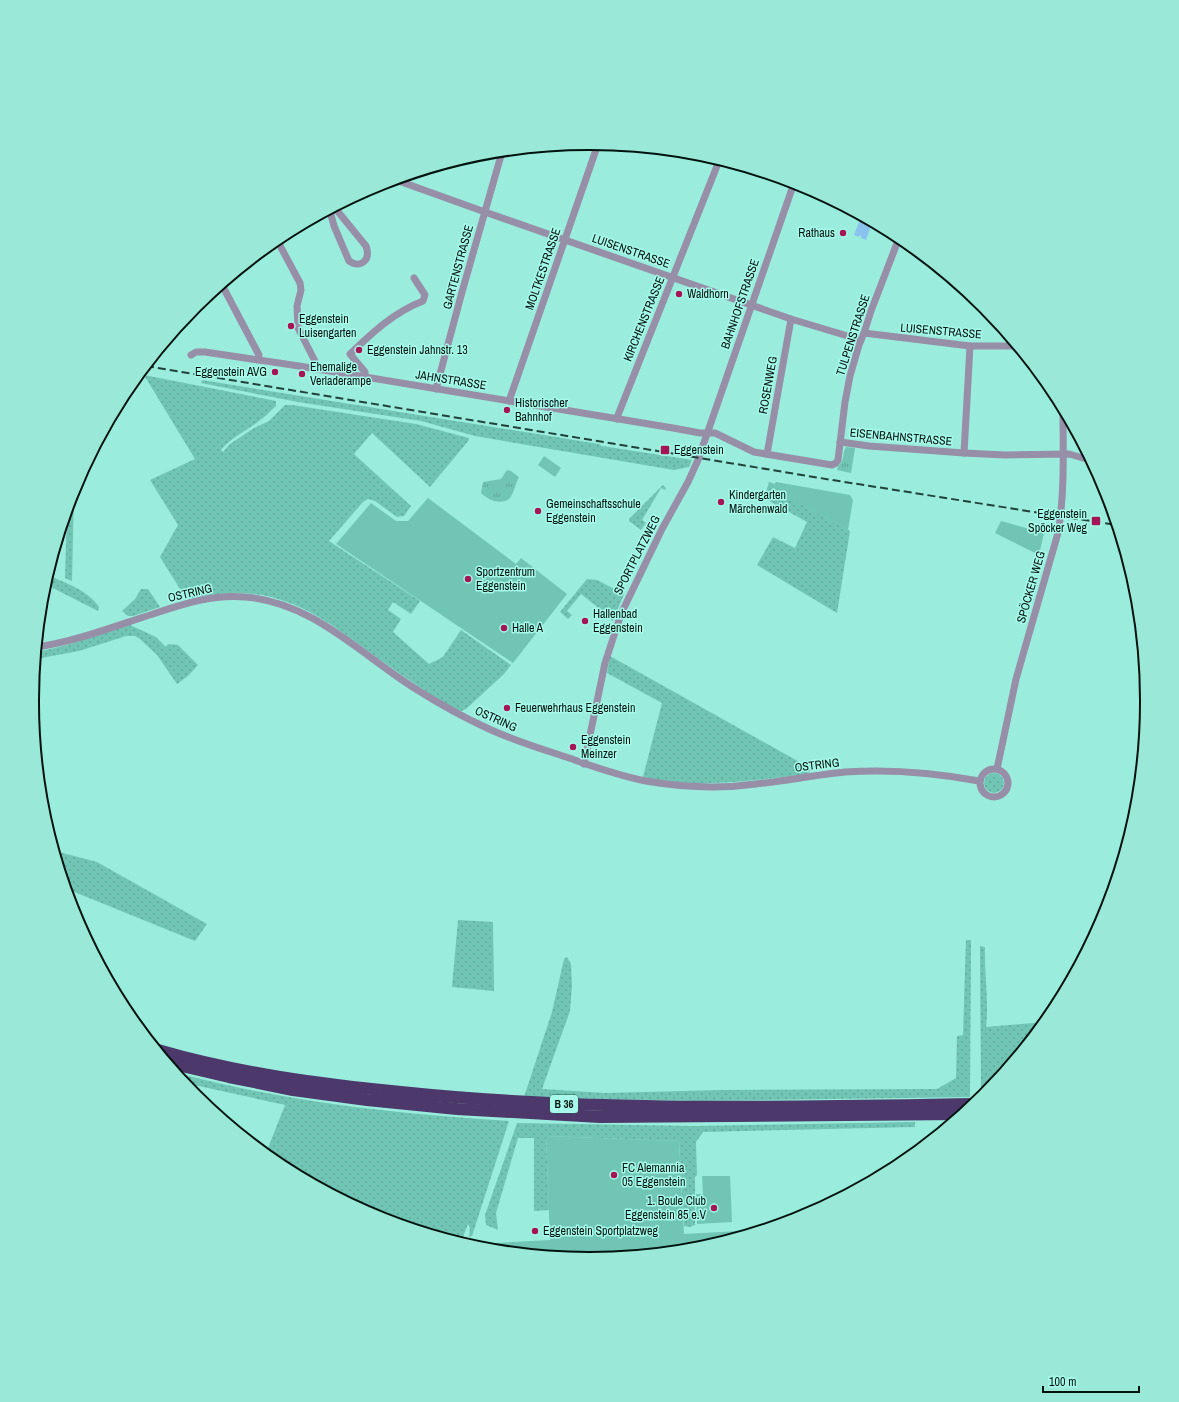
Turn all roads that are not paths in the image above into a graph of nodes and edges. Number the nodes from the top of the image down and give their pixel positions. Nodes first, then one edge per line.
1 (596, 150) edge
2 (500, 158) edge
3 (717, 166) edge
4 (404, 183) edge
5 (792, 189) edge
6 (338, 211) edge
7 (485, 212) junction
8 (331, 215) edge
9 (565, 240) junction
10 (897, 244) edge
11 (280, 246) edge
12 (672, 277) junction
13 (414, 278) dead end
14 (224, 289) edge
15 (752, 305) junction
16 (791, 318) junction
17 (863, 337) junction
18 (970, 346) junction
19 (1010, 346) edge
20 (191, 354) dead end
21 (258, 360) junction
22 (318, 369) junction
23 (365, 378) junction
24 (436, 389) junction
25 (509, 401) junction
26 (617, 419) junction
27 (1063, 421) edge
28 (708, 432) junction
29 (840, 442) junction
30 (964, 453) junction
31 (767, 454) junction
32 (1063, 454) junction
33 (1083, 458) edge
34 (42, 646) edge
35 (584, 764) junction
36 (997, 769) junction
37 (979, 781) junction
38 (166, 1052) edge
39 (177, 1065) edge
40 (964, 1104) edge
41 (953, 1114) edge

1 - 9 street, MOLTKESTRASSE
2 - 7 street, GARTENSTRASSE
3 - 12 street, KIRCHENSTRASSE
4 - 7 street, LUISENSTRASSE
5 - 15 street, BAHNHOFSTRASSE
6 - 8 street
7 - 9 street, LUISENSTRASSE
7 - 24 street, GARTENSTRASSE
9 - 12 street, LUISENSTRASSE
9 - 25 street, MOLTKESTRASSE
10 - 17 street, TULPENSTRASSE
11 - 22 street
12 - 15 street, LUISENSTRASSE
12 - 26 street, KIRCHENSTRASSE
13 - 23 street
14 - 21 street
15 - 16 street, LUISENSTRASSE
15 - 28 street, BAHNHOFSTRASSE
16 - 17 street, LUISENSTRASSE
16 - 31 street, ROSENWEG
17 - 18 street, LUISENSTRASSE
17 - 29 street, TULPENSTRASSE
18 - 19 street, LUISENSTRASSE
18 - 30 street
20 - 21 street, JAHNSTRASSE
21 - 22 street, JAHNSTRASSE
22 - 23 street, JAHNSTRASSE
23 - 24 street, JAHNSTRASSE
24 - 25 street, JAHNSTRASSE
25 - 26 street, JAHNSTRASSE
26 - 28 street, JAHNSTRASSE
27 - 32 street, SPÖCKER WEG
28 - 31 street, EISENBAHNSTRASSE
28 - 35 street, SPORTPLATZWEG
29 - 30 street, EISENBAHNSTRASSE
29 - 31 street, EISENBAHNSTRASSE
30 - 32 street, EISENBAHNSTRASSE
32 - 33 street, EISENBAHNSTRASSE
32 - 36 street, SPÖCKER WEG
34 - 35 street, OSTRING
35 - 37 street, OSTRING
36 - 37 street
36 - 37 street
38 - 40 highway, B 36
39 - 41 highway, B 36

